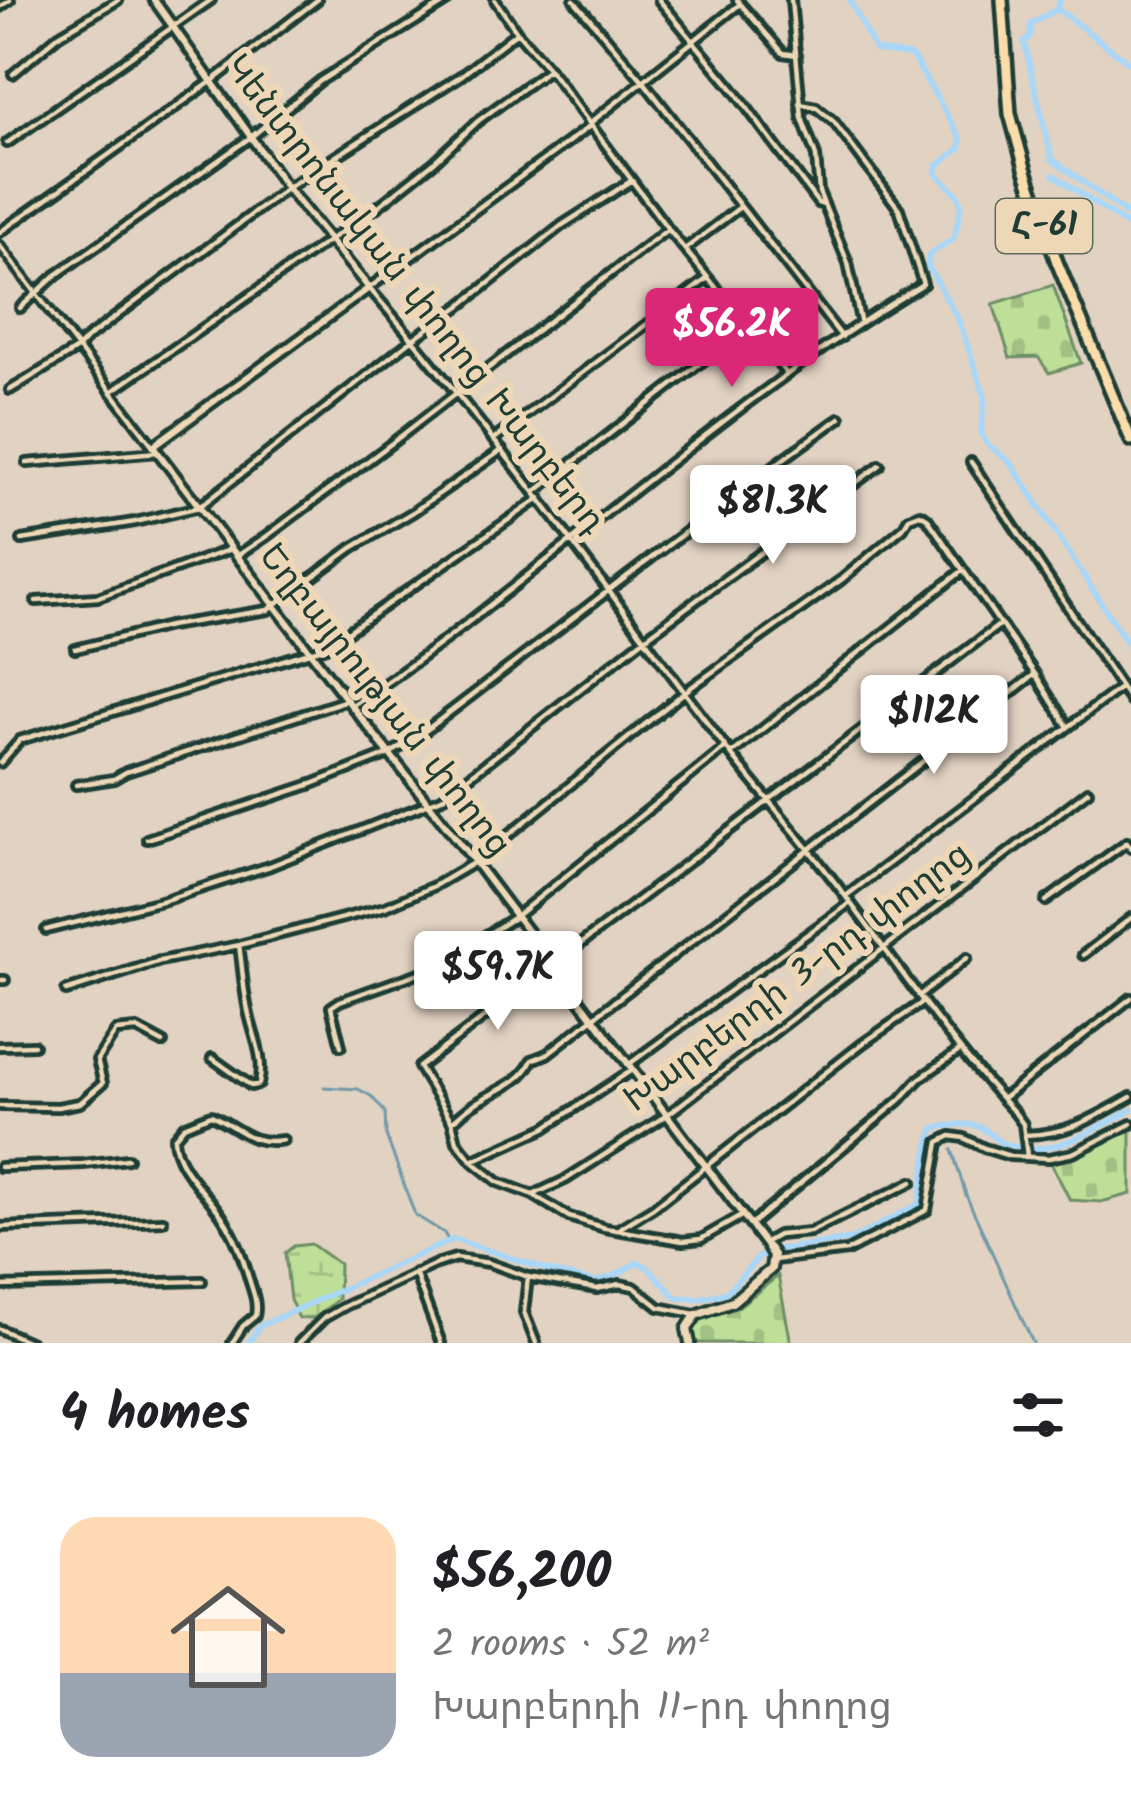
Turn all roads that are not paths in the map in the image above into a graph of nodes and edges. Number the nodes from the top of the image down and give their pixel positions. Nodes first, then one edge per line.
1 (10, 0) edge
2 (118, 0) edge
3 (154, 0) edge
4 (211, 0) edge
5 (317, 0) edge
6 (449, 0) edge
7 (495, 0) edge
8 (574, 0) edge
9 (658, 0) edge
10 (791, 0) edge
11 (1002, 0) edge
12 (739, 2) edge
13 (0, 7) edge
14 (173, 28) junction
15 (517, 32) junction
16 (692, 41) junction
17 (797, 56) junction
18 (548, 69) junction
19 (14, 74) dead end
20 (211, 82) junction
21 (644, 82) junction
22 (800, 104) junction
23 (590, 127) junction
24 (251, 136) junction
25 (7, 143) dead end
26 (632, 181) junction
27 (287, 188) junction
28 (824, 205) junction
29 (740, 207) junction
30 (668, 229) junction
31 (0, 232) edge
32 (330, 241) junction
33 (0, 246) edge
34 (685, 249) junction
35 (708, 278) junction
36 (369, 288) junction
37 (35, 292) junction
38 (20, 308) dead end
39 (861, 322) junction
40 (748, 325) junction
41 (842, 337) junction
42 (412, 339) junction
43 (77, 349) junction
44 (786, 374) junction
45 (10, 390) dead end
46 (111, 392) junction
47 (455, 393) junction
48 (840, 418) dead end
49 (494, 440) junction
50 (1131, 440) edge
51 (156, 449) junction
52 (502, 450) junction
53 (971, 462) dead end
54 (27, 463) dead end
55 (880, 465) dead end
56 (537, 495) junction
57 (199, 507) junction
58 (22, 540) dead end
59 (572, 540) junction
60 (234, 552) junction
61 (963, 571) junction
62 (610, 592) junction
63 (36, 601) dead end
64 (275, 607) junction
65 (999, 625) junction
66 (645, 638) junction
67 (75, 649) dead end
68 (310, 652) junction
69 (1035, 674) junction
70 (1121, 687) junction
71 (686, 691) junction
72 (1131, 702) edge
73 (349, 703) junction
74 (1068, 727) junction
75 (726, 747) junction
76 (389, 754) junction
77 (731, 754) junction
78 (0, 764) edge
79 (76, 784) dead end
80 (1088, 791) dead end
81 (769, 799) junction
82 (428, 805) junction
83 (147, 838) dead end
84 (1129, 845) edge
85 (808, 848) junction
86 (475, 862) junction
87 (848, 900) junction
88 (1046, 901) dead end
89 (515, 917) junction
90 (1131, 918) edge
91 (46, 930) dead end
92 (239, 945) junction
93 (884, 949) junction
94 (1083, 955) dead end
95 (967, 958) dead end
96 (553, 967) junction
97 (66, 991) dead end
98 (1131, 998) edge
99 (921, 999) junction
100 (591, 1017) junction
101 (163, 1043) dead end
102 (34, 1045) dead end
103 (0, 1046) edge
104 (341, 1046) dead end
105 (959, 1051) junction
106 (212, 1058) dead end
107 (630, 1068) junction
108 (1131, 1096) edge
109 (1002, 1099) junction
110 (0, 1106) edge
111 (667, 1115) junction
112 (452, 1122) junction
113 (1131, 1124) edge
114 (1025, 1135) junction
115 (283, 1140) dead end
116 (1027, 1156) junction
117 (128, 1159) dead end
118 (472, 1161) junction
119 (705, 1166) junction
120 (0, 1167) edge
121 (912, 1182) dead end
122 (532, 1195) junction
123 (742, 1215) junction
124 (164, 1221) dead end
125 (750, 1225) junction
126 (0, 1228) edge
127 (618, 1230) junction
128 (770, 1251) junction
129 (416, 1273) junction
130 (528, 1276) junction
131 (202, 1281) dead end
132 (0, 1286) edge
133 (696, 1315) junction
134 (0, 1329) edge
135 (31, 1343) edge
136 (232, 1343) edge
137 (299, 1343) edge
138 (441, 1343) edge
139 (536, 1343) edge
140 (689, 1343) edge

1 - 13 street
2 - 19 street
3 - 14 street, Կենտրոնական փողոց Խարբերդ
4 - 14 street
5 - 20 street
6 - 24 street
7 - 15 street
8 - 21 street
9 - 16 street
10 - 17 street
11 - 50 main road, Հ-61
12 - 16 street
12 - 17 street
14 - 20 street, Կենտրոնական փողոց Խարբերդ
14 - 25 street
15 - 18 street
15 - 27 street
16 - 21 street
16 - 28 street
17 - 22 street
18 - 23 street
18 - 32 street
20 - 24 street, Կենտրոնական փողոց Խարբերդ
20 - 31 street
21 - 23 street
21 - 29 street
22 - 28 street
22 - 39 street
23 - 26 street
23 - 36 street
24 - 27 street, Կենտրոնական փողոց Խարբերդ
24 - 37 street
26 - 30 street
26 - 42 street
27 - 32 street, Կենտրոնական փողոց Խարբերդ
27 - 43 street
28 - 39 street
29 - 34 street
29 - 41 street
30 - 34 street
30 - 47 street
32 - 36 street, Կենտրոնական փողոց Խարբերդ
32 - 46 street
33 - 37 street, Եղբայրության փողոց
34 - 35 street
35 - 40 street
35 - 49 street
36 - 42 street, Կենտրոնական փողոց Խարբերդ
36 - 51 street
37 - 38 street
37 - 43 street, Եղբայրության փողոց
39 - 41 street
40 - 44 street
40 - 56 street
41 - 44 street
42 - 47 street, Կենտրոնական փողոց Խարբերդ
42 - 57 street
43 - 45 street
43 - 46 street, Եղբայրության փողոց
44 - 59 street
46 - 51 street, Եղբայրության փողոց
47 - 49 street, Կենտրոնական փողոց Խարբերդ
47 - 60 street
48 - 62 street
49 - 52 street, Կենտրոնական փողոց Խարբերդ
51 - 54 street
51 - 57 street, Եղբայրության փողոց
52 - 56 street, Կենտրոնական փողոց Խարբերդ
52 - 64 street
53 - 70 street
55 - 66 street
56 - 59 street, Կենտրոնական փողոց Խարբերդ
56 - 68 street
57 - 58 street
57 - 60 street, Եղբայրության փողոց
59 - 62 street, Կենտրոնական փողոց Խարբերդ
59 - 73 street
60 - 63 street
60 - 64 street, Եղբայրության փողոց
61 - 65 street
61 - 71 street
61 - 77 street
62 - 66 street, Կենտրոնական փողոց Խարբերդ
62 - 76 street
64 - 67 street
64 - 68 street, Եղբայրության փողոց
65 - 69 street
65 - 81 street
66 - 71 street, Կենտրոնական փողոց Խարբերդ
66 - 82 street
68 - 73 street, Եղբայրության փողոց
68 - 78 street
69 - 74 street
69 - 85 street
70 - 72 street
70 - 74 street
71 - 75 street, Կենտրոնական փողոց Խարբերդ
71 - 86 street
73 - 76 street, Եղբայրության փողոց
73 - 79 street
74 - 87 street
75 - 77 street, Կենտրոնական փողոց Խարբերդ
75 - 89 street
76 - 82 street, Եղբայրության փողոց
76 - 83 street
77 - 81 street, Կենտրոնական փողոց Խարբերդ
80 - 93 street, Խարբերդի 3-րդ փողոց
81 - 85 street, Կենտրոնական փողոց Խարբերդ
81 - 96 street
82 - 86 street, Եղբայրության փողոց
82 - 91 street
84 - 88 street
85 - 87 street, Կենտրոնական փողոց Խարբերդ
85 - 100 street
86 - 89 street, Եղբայրության փողոց
86 - 92 street
87 - 93 street, Կենտրոնական փողոց Խարբերդ
87 - 107 street
89 - 96 street, Եղբայրության փողոց
89 - 104 street
90 - 94 street
92 - 97 street
92 - 106 street
93 - 99 street, Կենտրոնական փողոց Խարբերդ
93 - 111 street, Խարբերդի 3-րդ փողոց
95 - 99 street
96 - 100 street, Եղբայրության փողոց
96 - 112 street
98 - 109 street
99 - 105 street, Կենտրոնական փողոց Խարբերդ
99 - 119 street
100 - 107 street, Եղբայրության փողոց
100 - 112 street
101 - 110 street
102 - 103 street
105 - 109 street, Կենտրոնական փողոց Խարբերդ
105 - 125 street
107 - 111 street, Եղբայրության փողոց
107 - 118 street
108 - 114 street
109 - 114 street, Կենտրոնական փողոց Խարբերդ
111 - 119 street, Եղբայրության փողոց
111 - 122 street, Խարբերդի 3-րդ փողոց
112 - 118 street
113 - 116 street
114 - 116 street
115 - 136 street
116 - 128 street
117 - 120 street
118 - 122 street
119 - 123 street, Եղբայրության փողոց
119 - 127 street
121 - 128 street
122 - 127 street
123 - 125 street, Եղբայրության փողոց
123 - 127 street
124 - 126 street
125 - 128 street, Եղբայրության փողոց
128 - 133 main road
129 - 130 street
129 - 137 street
129 - 138 street
130 - 133 street
130 - 139 street
131 - 132 street
133 - 140 main road
134 - 135 street

